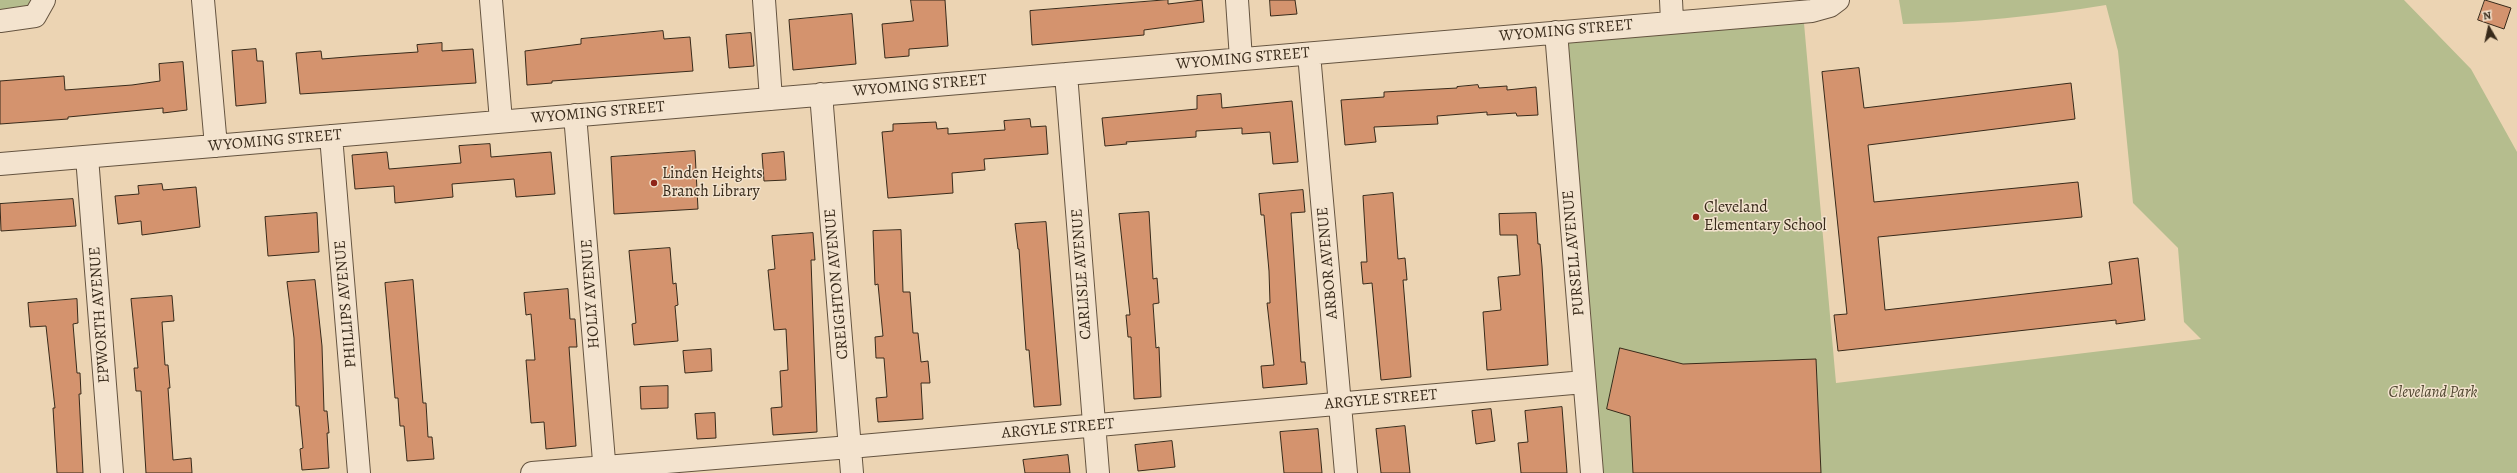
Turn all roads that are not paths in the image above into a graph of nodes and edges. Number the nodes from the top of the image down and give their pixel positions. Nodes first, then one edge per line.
1 (44, 0) edge
2 (203, 0) edge
3 (491, 0) edge
4 (764, 0) edge
5 (1237, 0) edge
6 (1671, 0) edge
7 (1838, 0) edge
8 (0, 20) edge
9 (1672, 21) junction
10 (1556, 32) junction
11 (1309, 54) junction
12 (1241, 60) junction
13 (1066, 74) junction
14 (821, 94) junction
15 (771, 99) junction
16 (575, 115) junction
17 (501, 122) junction
18 (331, 136) junction
19 (216, 146) junction
20 (87, 157) junction
21 (0, 164) edge
22 (1584, 382) junction
23 (1340, 404) junction
24 (1094, 425) junction
25 (850, 447) junction
26 (605, 470) edge
27 (112, 473) edge
28 (359, 473) edge
29 (532, 473) edge
30 (852, 473) edge
31 (1098, 473) edge
32 (1346, 473) edge
33 (1592, 473) edge

1 - 8 street
2 - 19 street
3 - 17 street
4 - 15 street
5 - 12 street
6 - 9 street
7 - 9 street, WYOMING STREET
9 - 10 street, WYOMING STREET
10 - 11 street, WYOMING STREET
10 - 22 street, PURSELL AVENUE
11 - 12 street, WYOMING STREET
11 - 23 street, ARBOR AVENUE
12 - 13 street, WYOMING STREET
13 - 14 street, WYOMING STREET
13 - 24 street, CARLISLE AVENUE
14 - 15 street, WYOMING STREET
14 - 25 street, CREIGHTON AVENUE
15 - 16 street, WYOMING STREET
16 - 17 street, WYOMING STREET
16 - 26 street, HOLLY AVENUE
17 - 18 street, WYOMING STREET
18 - 19 street, WYOMING STREET
18 - 28 street, PHILLIPS AVENUE
19 - 20 street, WYOMING STREET
20 - 21 street, WYOMING STREET
20 - 27 street, EPWORTH AVENUE
22 - 23 street, ARGYLE STREET
22 - 33 street, PURSELL AVENUE
23 - 24 street, ARGYLE STREET
23 - 32 street, ARBOR AVENUE
24 - 25 street, ARGYLE STREET
24 - 31 street, CARLISLE AVENUE
25 - 26 street, ARGYLE STREET
25 - 30 street, CREIGHTON AVENUE
26 - 29 street, ARGYLE STREET

